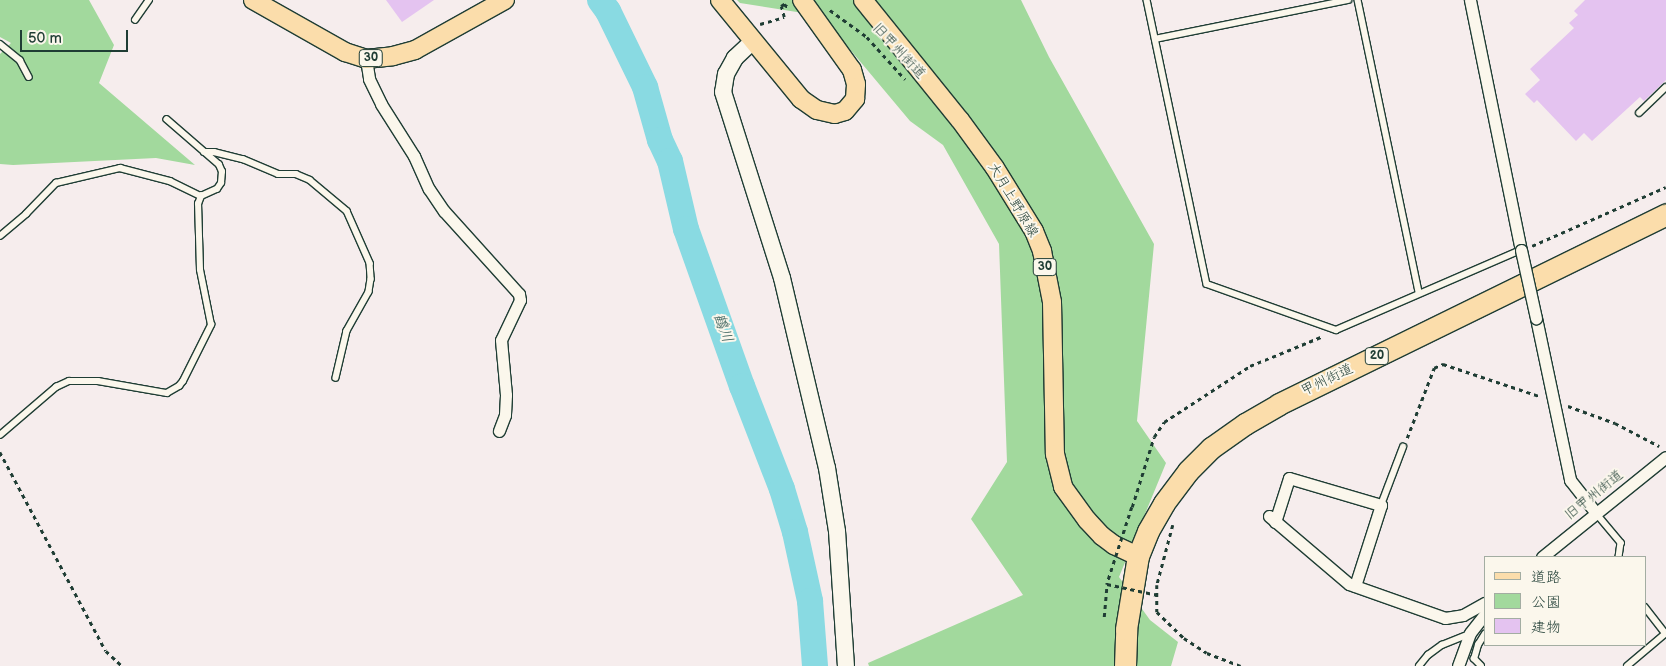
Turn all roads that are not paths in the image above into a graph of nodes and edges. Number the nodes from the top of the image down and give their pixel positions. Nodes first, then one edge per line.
1 (149, 0) edge
2 (253, 0) edge
3 (720, 0) edge
4 (802, 0) edge
5 (863, 0) edge
6 (1147, 0) edge
7 (1348, 0) edge
8 (1358, 0) edge
9 (1470, 0) edge
10 (499, 3) edge
11 (135, 20) dead end
12 (748, 36) junction
13 (1155, 39) junction
14 (0, 44) edge
15 (366, 59) junction
16 (29, 77) dead end
17 (1666, 88) edge
18 (1639, 113) dead end
19 (167, 120) dead end
20 (204, 152) junction
21 (200, 196) junction
22 (1666, 214) edge
23 (0, 236) edge
24 (1521, 250) junction
25 (1420, 293) junction
26 (336, 378) dead end
27 (499, 431) dead end
28 (0, 435) edge
29 (1403, 447) road end
30 (1666, 457) edge
31 (1381, 505) junction
32 (1596, 513) junction
33 (1138, 556) junction
34 (1543, 556) edge
35 (1619, 556) edge
36 (1355, 586) junction
37 (1484, 604) edge
38 (1646, 608) edge
39 (1484, 615) edge
40 (1484, 625) edge
41 (1470, 633) junction
42 (1666, 633) edge
43 (1484, 636) edge
44 (846, 666) edge
45 (1125, 666) edge
46 (1418, 666) edge
47 (1458, 666) edge
48 (1481, 666) edge
49 (1627, 666) edge

1 - 11 lane
2 - 15 main road, 30
3 - 12 main road
4 - 12 main road
5 - 33 main road, 大月上野原線 / 30
6 - 13 lane
7 - 13 lane
8 - 25 lane
9 - 24 street
10 - 15 main road, 30
12 - 44 street
13 - 25 lane
14 - 16 lane
15 - 27 street
17 - 18 lane
19 - 20 lane
20 - 21 lane
20 - 26 lane
21 - 23 lane
21 - 28 lane
22 - 33 highway, 甲州街道 / 20
24 - 25 lane
24 - 32 street, bridge
29 - 31 lane
30 - 32 street, 旧甲州街道
31 - 36 street
31 - 36 street
32 - 34 street, 旧甲州街道
32 - 35 lane
33 - 45 highway, 甲州街道 / 20
36 - 37 street
38 - 42 lane
39 - 41 street
40 - 41 lane
41 - 46 lane
41 - 47 street
42 - 49 lane
43 - 48 lane

